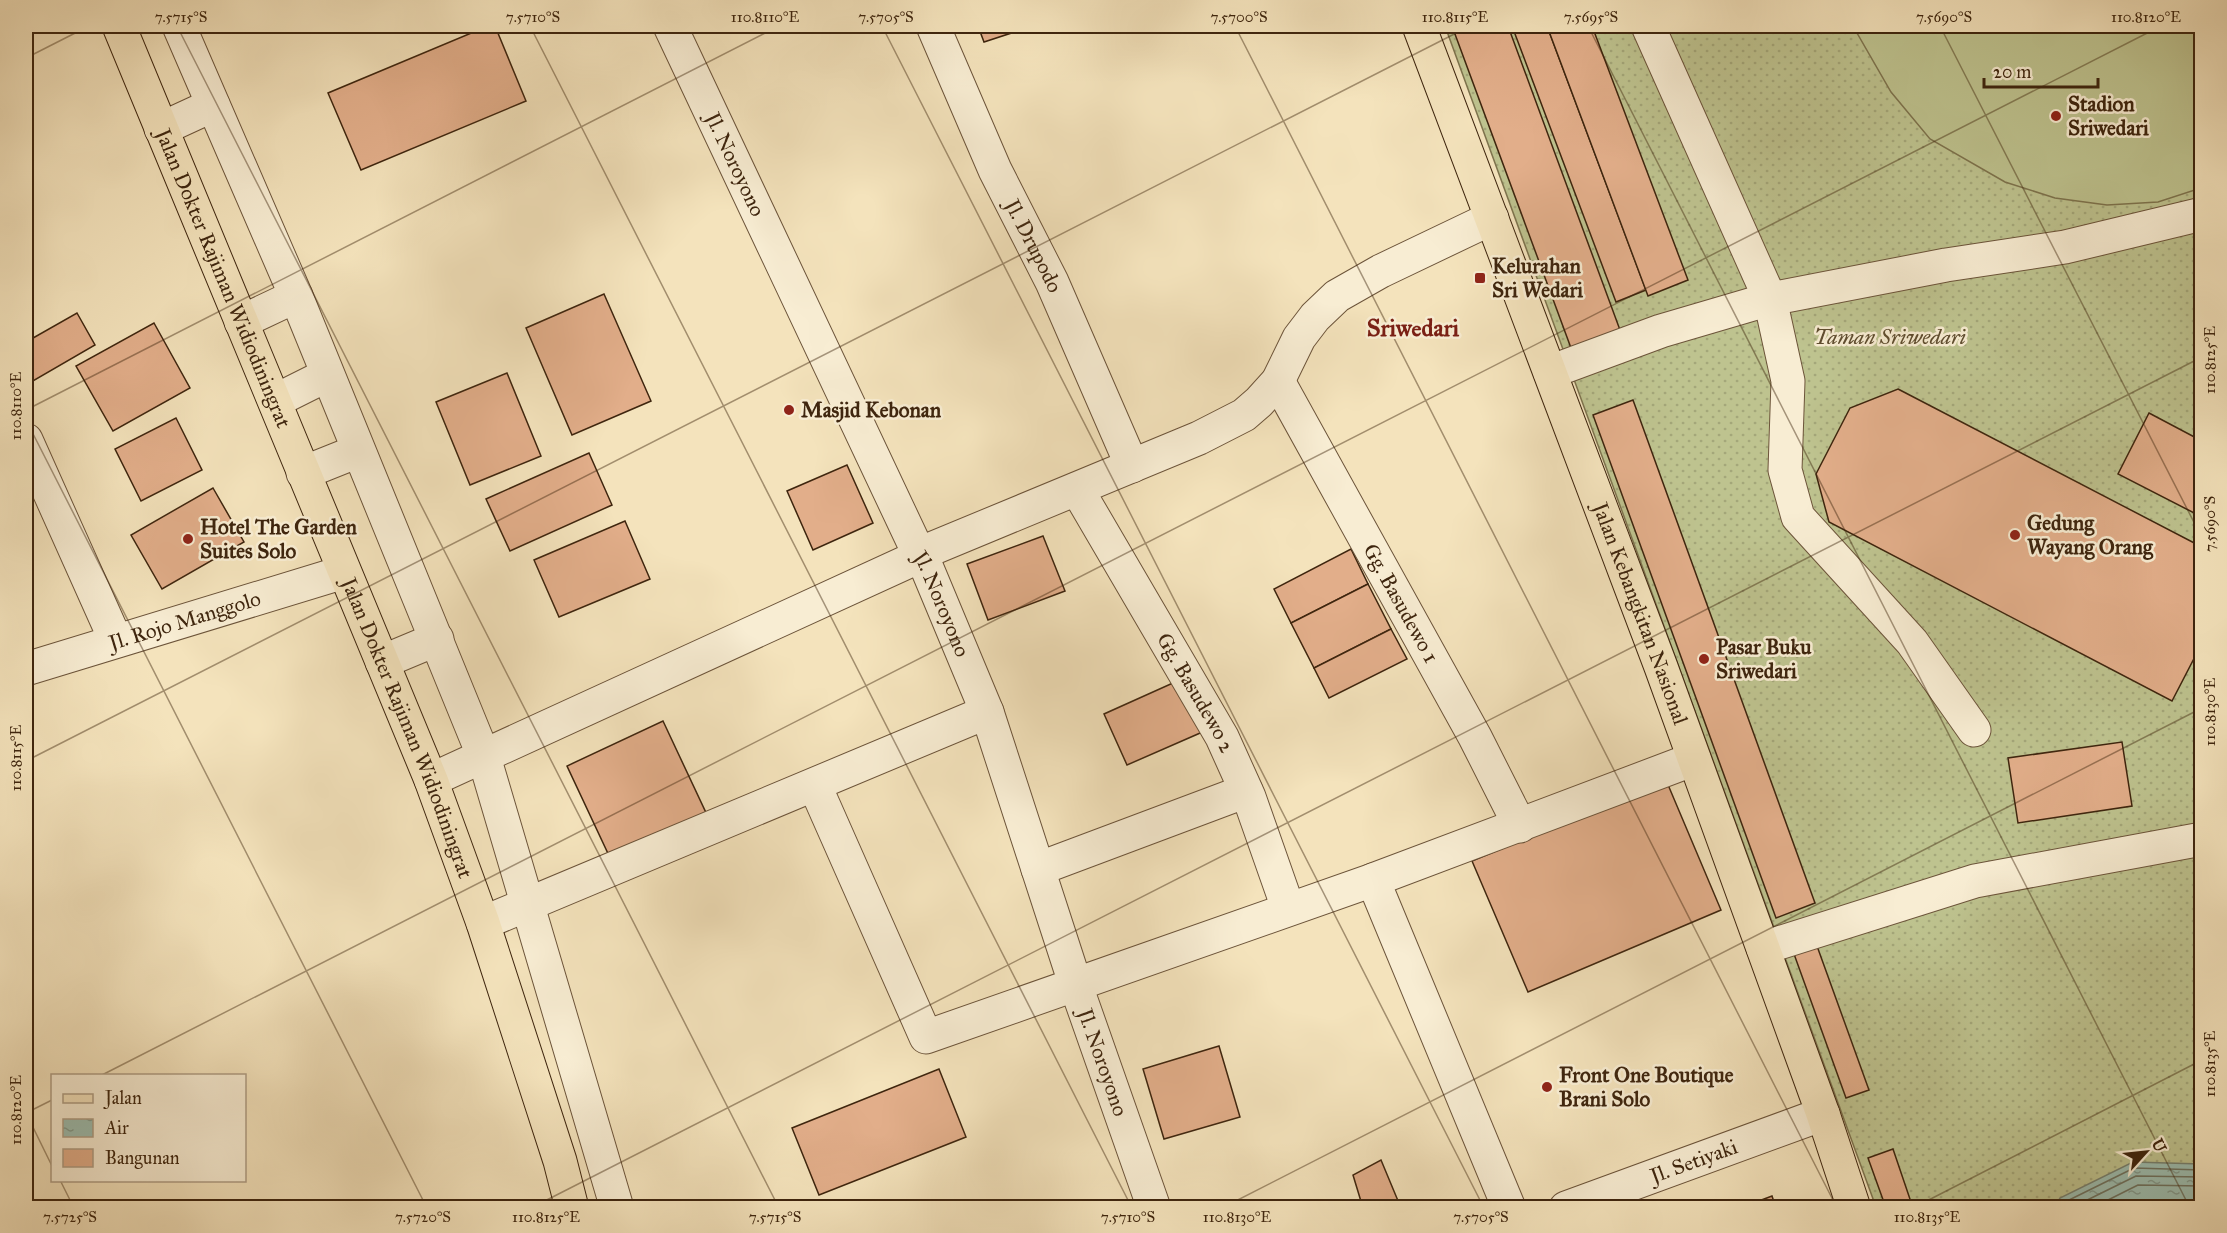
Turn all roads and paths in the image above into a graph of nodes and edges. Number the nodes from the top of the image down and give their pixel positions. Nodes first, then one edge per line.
1 (119, 26) edge
2 (179, 26) edge
3 (670, 26) edge
4 (933, 26) edge
5 (1419, 26) edge
6 (1648, 26) edge
7 (213, 105) junction
8 (161, 129) junction
9 (2202, 214) edge
10 (1492, 218) junction
11 (296, 296) junction
12 (1770, 299) junction
13 (241, 322) junction
14 (1550, 372) junction
15 (327, 375) junction
16 (1278, 381) junction
17 (275, 401) junction
18 (26, 440) edge
19 (358, 451) junction
20 (1132, 466) junction
21 (303, 473) junction
22 (1077, 489) junction
23 (920, 555) junction
24 (344, 572) junction
25 (437, 639) junction
26 (116, 640) junction
27 (382, 662) junction
28 (26, 669) edge
29 (987, 712) junction
30 (1974, 730) dead end
31 (484, 757) junction
32 (1694, 759) junction
33 (432, 780) junction
34 (815, 786) junction
35 (1246, 791) junction
36 (1520, 826) junction
37 (2202, 839) edge
38 (1038, 869) junction
39 (1373, 880) junction
40 (526, 906) junction
41 (1288, 908) junction
42 (483, 923) junction
43 (1762, 948) junction
44 (1074, 983) junction
45 (1823, 1114) junction
46 (572, 1208) edge
47 (617, 1208) edge
48 (1154, 1208) edge
49 (1509, 1208) edge
50 (1566, 1208) edge
51 (1854, 1208) edge

1 - 8 main road, Jalan Dokter Rajiman Widiodiningrat
2 - 7 street
3 - 23 street, Jl. Noroyono
4 - 20 street, Jl. Drupodo
5 - 10 main road, Jalan Kebangkitan Nasional
6 - 12 street
7 - 8 street
7 - 11 street
8 - 13 main road, Jalan Dokter Rajiman Widiodiningrat
9 - 12 street
10 - 14 main road, Jalan Kebangkitan Nasional
10 - 16 street
11 - 13 street
11 - 15 street
12 - 14 street
12 - 30 street
13 - 17 main road, Jalan Dokter Rajiman Widiodiningrat
14 - 32 main road, Jalan Kebangkitan Nasional
15 - 17 street
15 - 19 street
16 - 20 street
16 - 36 street, Gg. Basudewo 1
17 - 21 main road, Jalan Dokter Rajiman Widiodiningrat
18 - 26 street
19 - 21 street
19 - 25 street
20 - 22 street
21 - 24 main road, Jalan Dokter Rajiman Widiodiningrat
22 - 23 street
22 - 35 street, Gg. Basudewo 2
23 - 29 street, Jl. Noroyono
23 - 31 street
24 - 26 street, Jl. Rojo Manggolo
24 - 27 main road, Jalan Dokter Rajiman Widiodiningrat
25 - 27 street
25 - 31 street
26 - 28 street, Jl. Rojo Manggolo
27 - 33 main road, Jalan Dokter Rajiman Widiodiningrat
29 - 34 street
29 - 38 street, Jl. Noroyono
31 - 33 street
31 - 40 street
32 - 36 street
32 - 43 main road, Jalan Kebangkitan Nasional
33 - 42 main road, Jalan Dokter Rajiman Widiodiningrat
34 - 40 street
34 - 44 street
35 - 38 street
35 - 41 street, Gg. Basudewo 2
36 - 39 street
37 - 43 street
38 - 44 street, Jl. Noroyono
39 - 41 street
39 - 49 street
40 - 42 street
40 - 47 street
41 - 44 street
42 - 46 main road, Jalan Dokter Rajiman Widiodiningrat
43 - 45 main road, Jalan Kebangkitan Nasional
44 - 48 street, Jl. Noroyono
45 - 50 street, Jl. Setiyaki
45 - 51 main road, Jalan Kebangkitan Nasional

